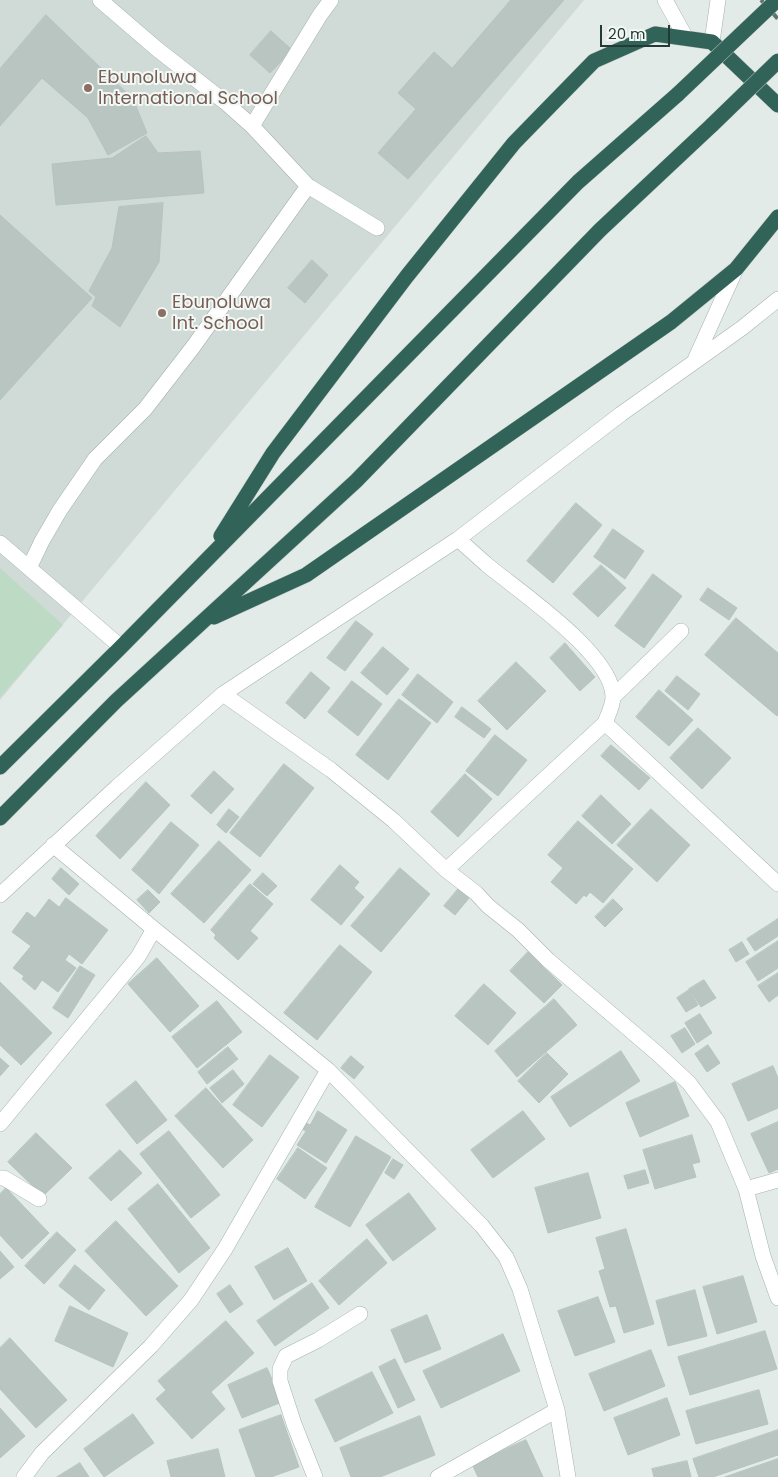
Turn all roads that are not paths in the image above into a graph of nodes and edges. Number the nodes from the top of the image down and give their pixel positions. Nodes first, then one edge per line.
1 (100, 0) edge
2 (331, 0) edge
3 (665, 0) edge
4 (718, 0) edge
5 (777, 0) edge
6 (686, 38) junction
7 (712, 42) junction
8 (778, 61) edge
9 (778, 105) edge
10 (252, 126) junction
11 (308, 186) junction
12 (778, 217) edge
13 (377, 228) dead end
14 (736, 269) junction
15 (778, 300) edge
16 (693, 363) junction
17 (458, 539) junction
18 (0, 544) edge
19 (206, 560) junction
20 (29, 568) junction
21 (201, 623) junction
22 (681, 631) dead end
23 (121, 647) junction
24 (223, 694) junction
25 (613, 697) junction
26 (605, 723) junction
27 (0, 767) edge
28 (0, 818) edge
29 (53, 845) junction
30 (446, 870) junction
31 (778, 884) edge
32 (0, 896) edge
33 (154, 929) junction
34 (328, 1070) junction
35 (0, 1124) edge
36 (0, 1178) edge
37 (778, 1180) edge
38 (746, 1189) junction
39 (39, 1199) dead end
40 (778, 1298) edge
41 (360, 1314) dead end
42 (557, 1410) junction
43 (24, 1477) edge
44 (315, 1477) edge
45 (438, 1477) edge
46 (568, 1477) edge

1 - 10 street
2 - 10 street
3 - 6 street
4 - 7 street
5 - 19 highway, bridge
6 - 7 highway
6 - 19 highway
7 - 9 highway
8 - 21 highway, bridge
10 - 11 street
11 - 13 street
11 - 20 street
12 - 14 highway
14 - 16 street
14 - 21 highway
15 - 16 street
16 - 17 street
17 - 24 street
17 - 25 street
18 - 20 street
19 - 23 highway
20 - 23 street
21 - 28 highway
22 - 25 street
23 - 27 highway
24 - 29 street
24 - 30 street
25 - 26 street
26 - 30 street
26 - 31 street
29 - 32 street
29 - 33 street
30 - 38 street
33 - 34 street
33 - 35 street
34 - 42 street
34 - 43 street
36 - 39 street
37 - 38 street
38 - 40 street
41 - 44 street
42 - 45 street
42 - 46 street

